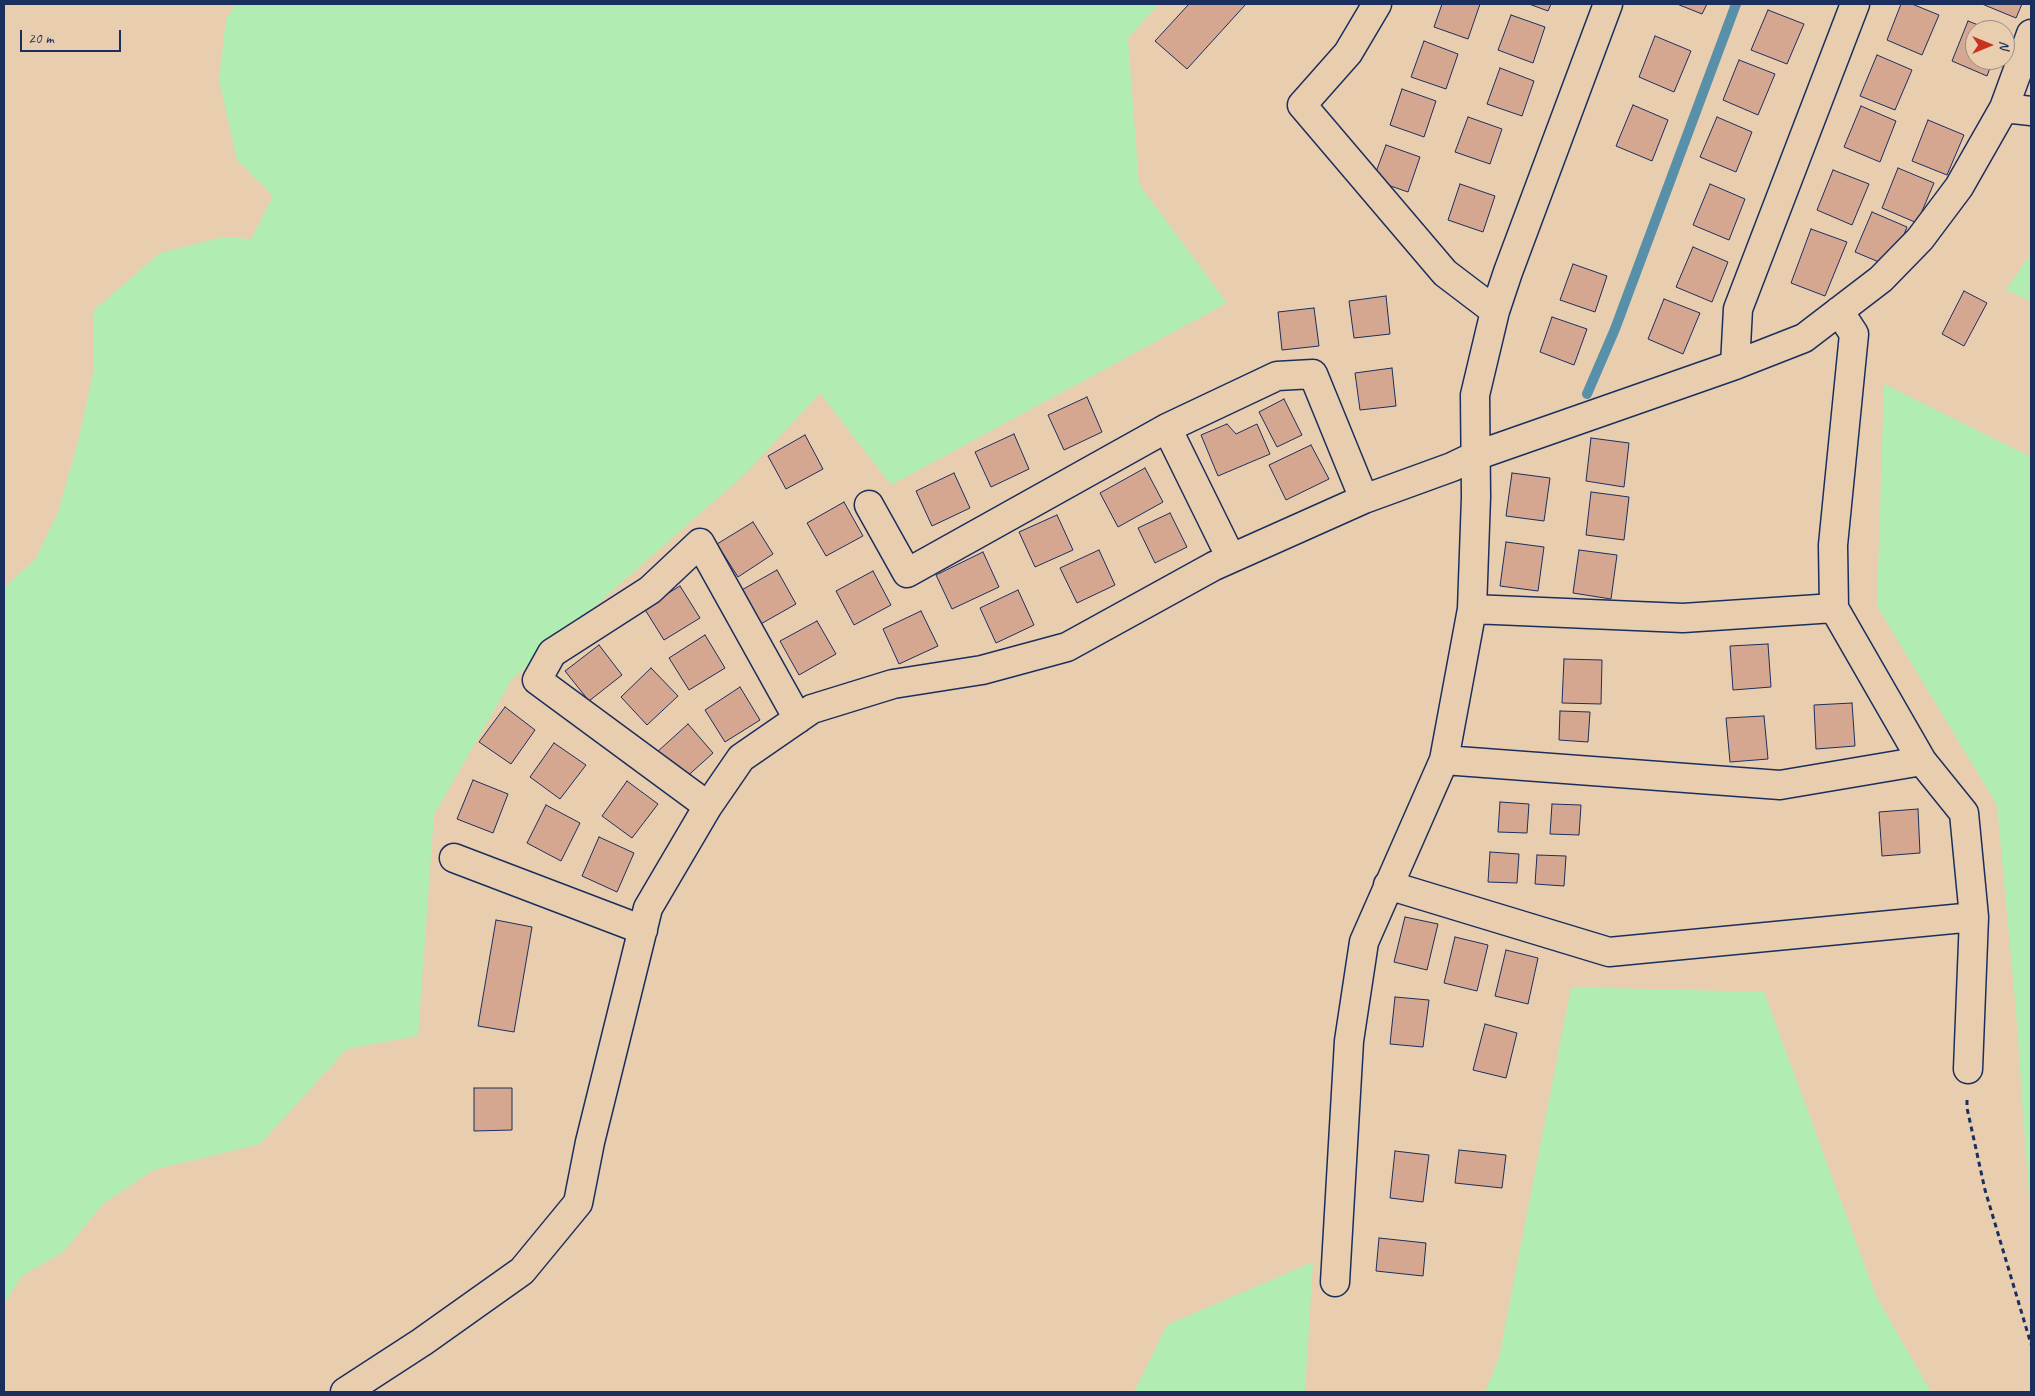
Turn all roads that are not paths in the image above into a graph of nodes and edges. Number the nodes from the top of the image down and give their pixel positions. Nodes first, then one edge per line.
1 (1377, 4) edge
2 (1608, 4) edge
3 (1855, 4) edge
4 (2031, 34) edge
5 (2004, 108) junction
6 (2031, 111) edge
7 (1495, 311) junction
8 (1839, 311) junction
9 (1735, 365) junction
10 (1167, 428) junction
11 (1475, 456) junction
12 (1364, 498) junction
13 (869, 505) dead end
14 (1231, 558) junction
15 (1834, 608) junction
16 (1472, 609) junction
17 (798, 719) junction
18 (1444, 760) junction
19 (1922, 761) junction
20 (708, 806) junction
21 (454, 858) dead end
22 (1388, 885) junction
23 (1974, 918) junction
24 (642, 930) junction
25 (1968, 1069) road end
26 (1335, 1282) dead end
27 (345, 1392) edge

1 - 7 street
2 - 7 street
3 - 9 street
4 - 5 street
5 - 6 street
5 - 8 street
7 - 11 street
8 - 9 street
8 - 15 street
9 - 11 street
10 - 12 street
10 - 13 street
10 - 14 street
11 - 12 street
11 - 16 street
12 - 14 street
14 - 17 street
15 - 16 street
15 - 19 street
16 - 18 street
17 - 20 street
17 - 20 street
18 - 19 street
18 - 22 street
19 - 23 street
20 - 24 street
21 - 24 street
22 - 23 street
22 - 26 street
23 - 25 street
24 - 27 street

